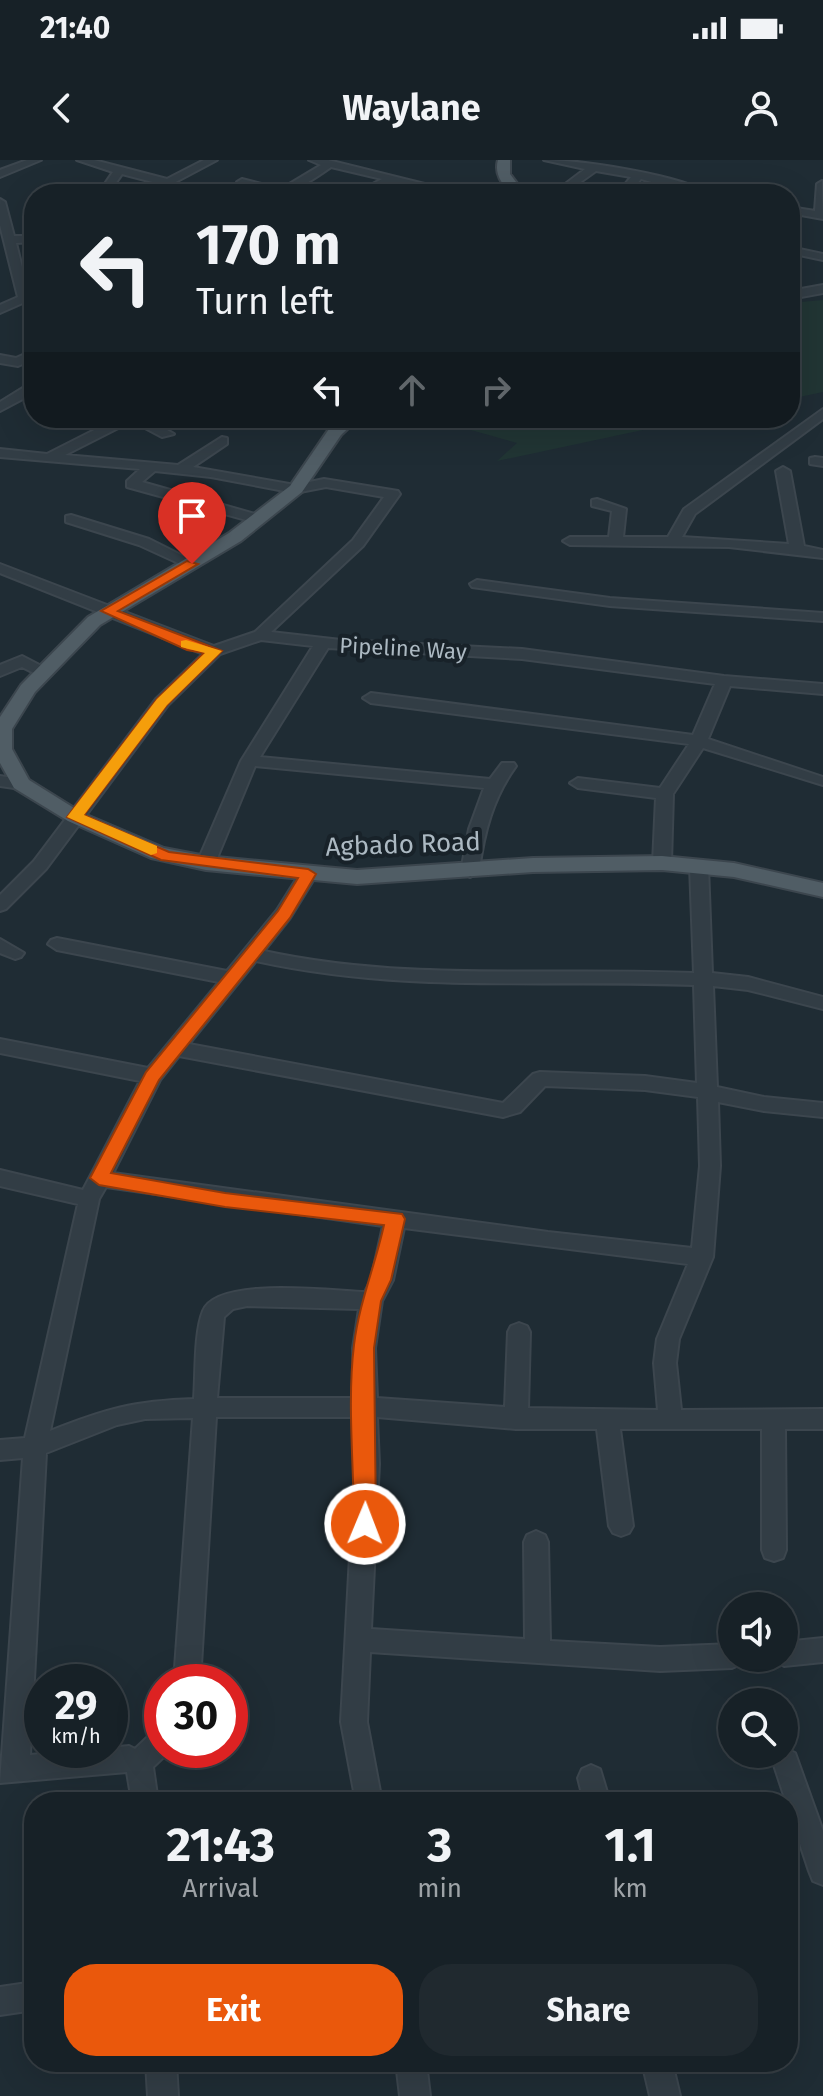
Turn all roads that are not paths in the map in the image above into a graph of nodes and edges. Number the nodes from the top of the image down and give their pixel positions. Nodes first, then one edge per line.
1 (36, 160) edge
2 (82, 160) edge
3 (131, 160) edge
4 (212, 160) edge
5 (314, 160) edge
6 (504, 160) edge
7 (549, 160) edge
8 (626, 160) edge
9 (329, 164) junction
10 (117, 169) junction
11 (592, 169) junction
12 (612, 170) junction
13 (0, 174) edge
14 (639, 175) junction
15 (389, 180) junction
16 (242, 182) dead end
17 (109, 184) edge
18 (249, 184) edge
19 (296, 184) edge
20 (380, 184) edge
21 (414, 184) edge
22 (510, 184) edge
23 (571, 184) edge
24 (631, 184) edge
25 (670, 184) edge
26 (822, 184) edge
27 (0, 202) edge
28 (800, 212) edge
29 (822, 216) edge
30 (24, 239) edge
31 (11, 240) junction
32 (800, 252) edge
33 (823, 257) edge
34 (24, 282) edge
35 (823, 289) edge
36 (800, 293) edge
37 (24, 297) edge
38 (0, 309) edge
39 (0, 359) edge
40 (24, 359) edge
41 (24, 393) edge
42 (0, 407) edge
43 (823, 413) edge
44 (108, 428) edge
45 (155, 428) edge
46 (340, 428) edge
47 (167, 434) dead end
48 (222, 441) dead end
49 (2, 454) edge
50 (49, 458) junction
51 (150, 468) junction
52 (178, 471) junction
53 (783, 471) dead end
54 (296, 489) junction
55 (597, 503) dead end
56 (71, 519) dead end
57 (257, 519) junction
58 (674, 539) junction
59 (570, 541) dead end
60 (615, 542) junction
61 (797, 549) junction
62 (823, 554) edge
63 (192, 564) junction
64 (0, 568) edge
65 (18, 573) junction
66 (0, 582) edge
67 (477, 584) dead end
68 (107, 611) junction
69 (823, 617) edge
70 (260, 635) junction
71 (323, 643) junction
72 (215, 651) junction
73 (0, 671) edge
74 (44, 673) junction
75 (724, 681) junction
76 (823, 689) edge
77 (371, 698) dead end
78 (699, 741) junction
79 (249, 761) junction
80 (508, 766) dead end
81 (819, 781) dead end
82 (10, 782) edge
83 (578, 783) dead end
84 (491, 784) junction
85 (665, 794) junction
86 (75, 817) junction
87 (206, 863) junction
88 (662, 863) junction
89 (699, 866) junction
90 (470, 871) junction
91 (308, 874) junction
92 (823, 890) edge
93 (0, 905) edge
94 (57, 944) dead end
95 (252, 954) junction
96 (231, 978) junction
97 (704, 980) junction
98 (823, 1003) edge
99 (0, 1046) edge
100 (173, 1048) junction
101 (152, 1076) junction
102 (707, 1092) junction
103 (823, 1110) edge
104 (0, 1178) edge
105 (99, 1178) junction
106 (89, 1199) junction
107 (395, 1219) junction
108 (702, 1257) junction
109 (371, 1301) junction
110 (519, 1332) dead end
111 (363, 1407) junction
112 (204, 1408) junction
113 (773, 1418) junction
114 (516, 1419) junction
115 (823, 1419) edge
116 (607, 1421) junction
117 (671, 1421) junction
118 (35, 1447) junction
119 (0, 1450) edge
120 (621, 1526) dead end
121 (536, 1542) dead end
122 (774, 1550) dead end
123 (359, 1640) junction
124 (823, 1650) edge
125 (538, 1653) junction
126 (798, 1653) edge
127 (718, 1657) edge
128 (188, 1664) edge
129 (144, 1758) edge
130 (139, 1763) junction
131 (788, 1768) edge
132 (8, 1769) edge
133 (143, 1792) edge
134 (367, 1792) edge
135 (796, 1792) edge
136 (798, 1797) edge
137 (823, 1871) edge
138 (24, 1997) edge
139 (0, 2001) edge
140 (162, 2072) edge
141 (412, 2072) edge
142 (659, 2072) edge
143 (163, 2096) edge
144 (415, 2096) edge
145 (665, 2096) edge

1 - 13 street
2 - 10 street
3 - 10 street
4 - 10 street
5 - 9 street
6 - 22 main road
7 - 11 street
8 - 12 street
9 - 15 street
9 - 19 street
10 - 17 street
11 - 12 street
11 - 23 street
12 - 14 street
14 - 24 street
14 - 25 street
15 - 20 street
15 - 21 street
16 - 18 street
26 - 29 street
27 - 31 street
28 - 29 street
30 - 31 street
31 - 34 street
32 - 33 street
35 - 36 street
37 - 38 street
39 - 40 street
41 - 42 street
43 - 58 street
44 - 50 street
45 - 47 street
46 - 54 main road
48 - 52 street
49 - 50 street
50 - 51 street
51 - 52 street
51 - 57 street
52 - 54 street
53 - 61 street
54 - 57 main road
54 - 70 street
55 - 60 street
56 - 63 street
57 - 63 main road
58 - 60 street
58 - 61 street
59 - 60 street
61 - 62 street
63 - 68 main road
64 - 65 street
65 - 66 street
65 - 68 street
67 - 69 street
68 - 72 street
68 - 74 main road
70 - 71 street, Pipeline Way
70 - 72 street, Pipeline Way
71 - 75 street, Pipeline Way
71 - 79 street
72 - 86 street
73 - 74 street
74 - 82 main road
75 - 76 street, Pipeline Way
75 - 78 street
77 - 78 street
78 - 81 street
78 - 85 street
79 - 84 street
79 - 87 street
80 - 84 street
82 - 86 main road, Agbado Road
83 - 85 street
84 - 90 street
85 - 88 street
86 - 87 main road, Agbado Road
86 - 93 street
87 - 91 main road, Agbado Road
88 - 89 main road, Agbado Road
88 - 90 main road, Agbado Road
89 - 92 main road, Agbado Road
89 - 97 street
90 - 91 main road, Agbado Road
91 - 95 street
94 - 96 street
95 - 96 street
95 - 97 street
96 - 100 street
97 - 98 street
97 - 102 street
99 - 101 street
100 - 101 street
100 - 102 street
101 - 105 street
102 - 103 street
102 - 108 street
104 - 106 street
105 - 106 street
105 - 107 street
106 - 118 street
107 - 108 street
107 - 109 street
108 - 117 street
109 - 111 street
109 - 112 street
110 - 114 street
111 - 112 street
111 - 114 street
111 - 123 street
112 - 118 street
112 - 128 street
113 - 115 street
113 - 117 street
113 - 122 street
114 - 116 street
116 - 117 street
116 - 120 street
118 - 119 street
118 - 132 street
121 - 125 street
123 - 125 street
123 - 134 street
124 - 126 street
125 - 127 street
129 - 130 street
130 - 132 street
130 - 133 street
131 - 135 street
136 - 137 street
138 - 139 street
140 - 143 street
141 - 144 street
142 - 145 street

